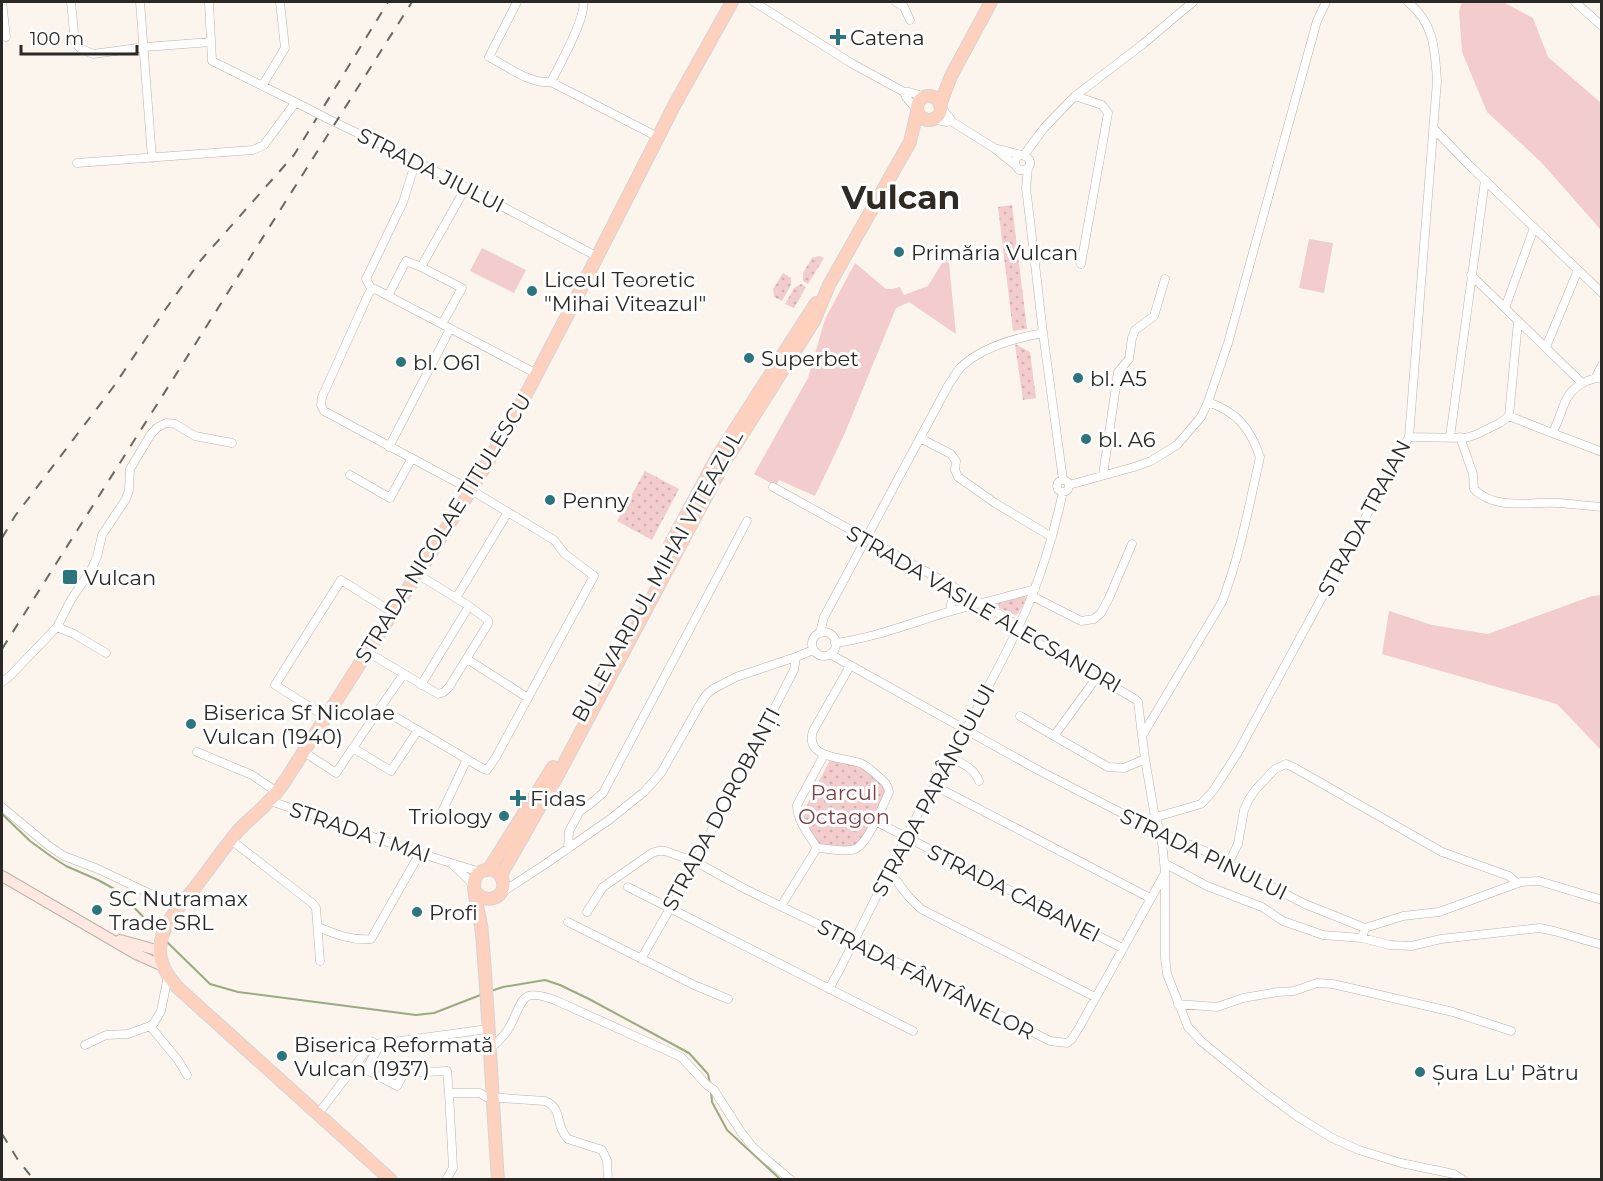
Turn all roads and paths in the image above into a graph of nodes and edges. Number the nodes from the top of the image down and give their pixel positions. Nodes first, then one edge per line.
1 (2, 2) edge
2 (71, 2) edge
3 (140, 2) edge
4 (209, 2) edge
5 (280, 2) edge
6 (517, 2) edge
7 (583, 2) edge
8 (732, 2) edge
9 (754, 2) edge
10 (896, 2) edge
11 (988, 2) edge
12 (1193, 2) edge
13 (1326, 2) edge
14 (1408, 2) edge
15 (1575, 2) edge
16 (910, 20) dead end
17 (1602, 26) edge
18 (6, 37) dead end
19 (211, 42) junction
20 (145, 47) junction
21 (951, 76) junction
22 (551, 82) junction
23 (262, 86) junction
24 (904, 92) junction
25 (927, 96) junction
26 (1075, 96) junction
27 (296, 103) junction
28 (940, 106) junction
29 (917, 111) junction
30 (932, 120) junction
31 (951, 121) junction
32 (1434, 130) junction
33 (658, 137) junction
34 (910, 142) junction
35 (994, 148) junction
36 (152, 158) junction
37 (1025, 160) junction
38 (417, 161) junction
39 (76, 163) dead end
40 (1016, 167) junction
41 (1485, 180) junction
42 (466, 187) junction
43 (1026, 188) junction
44 (1534, 228) junction
45 (598, 256) junction
46 (1081, 264) dead end
47 (421, 267) junction
48 (1578, 270) junction
49 (1472, 275) junction
50 (1165, 279) dead end
51 (829, 285) junction
52 (372, 290) junction
53 (1602, 293) edge
54 (388, 296) junction
55 (1505, 308) junction
56 (1518, 321) junction
57 (442, 324) junction
58 (450, 329) junction
59 (1043, 333) junction
60 (1546, 347) junction
61 (1602, 365) edge
62 (537, 374) junction
63 (1599, 378) edge
64 (1582, 383) junction
65 (1208, 402) junction
66 (1509, 416) junction
67 (1552, 433) junction
68 (1409, 437) junction
69 (1450, 437) junction
70 (1460, 437) junction
71 (920, 438) junction
72 (232, 443) dead end
73 (389, 447) junction
74 (1602, 452) edge
75 (412, 458) junction
76 (350, 475) dead end
77 (1103, 475) junction
78 (1066, 482) junction
79 (773, 488) dead end
80 (471, 490) junction
81 (1602, 507) edge
82 (508, 512) junction
83 (747, 521) dead end
84 (1052, 537) junction
85 (866, 538) junction
86 (1132, 544) dead end
87 (417, 574) junction
88 (954, 587) junction
89 (1033, 593) junction
90 (456, 598) junction
91 (982, 604) junction
92 (469, 606) junction
93 (950, 611) junction
94 (392, 612) junction
95 (57, 627) junction
96 (1019, 627) junction
97 (820, 633) junction
98 (835, 643) junction
99 (813, 650) junction
100 (367, 652) junction
101 (105, 653) dead end
102 (830, 654) junction
103 (796, 657) junction
104 (467, 659) junction
105 (850, 666) junction
106 (404, 675) junction
107 (1097, 677) junction
108 (2, 682) edge
109 (421, 685) junction
110 (528, 698) junction
111 (380, 708) junction
112 (1020, 716) dead end
113 (326, 717) junction
114 (418, 730) junction
115 (966, 730) junction
116 (1054, 736) junction
117 (1142, 736) junction
118 (353, 748) junction
119 (197, 752) dead end
120 (304, 752) junction
121 (824, 755) junction
122 (951, 758) junction
123 (467, 759) junction
124 (1145, 759) junction
125 (979, 781) dead end
126 (935, 786) junction
127 (273, 796) junction
128 (2, 807) edge
129 (441, 814) dead end
130 (1155, 817) junction
131 (875, 821) junction
132 (1139, 822) junction
133 (1161, 833) junction
134 (906, 837) junction
135 (231, 840) junction
136 (817, 848) junction
137 (568, 849) junction
138 (420, 853) junction
139 (696, 862) junction
140 (451, 863) junction
141 (1228, 864) junction
142 (1165, 867) junction
143 (485, 870) junction
144 (888, 871) junction
145 (2, 876) edge
146 (502, 878) junction
147 (520, 882) junction
148 (1517, 883) junction
149 (628, 887) dead end
150 (475, 888) junction
151 (498, 896) junction
152 (1150, 898) junction
153 (1602, 900) edge
154 (781, 906) junction
155 (178, 907) junction
156 (669, 908) junction
157 (587, 912) dead end
158 (568, 922) dead end
159 (318, 927) junction
160 (1365, 928) junction
161 (482, 932) junction
162 (1362, 938) junction
163 (113, 939) junction
164 (162, 941) junction
165 (854, 941) junction
166 (1602, 945) edge
167 (1122, 948) junction
168 (641, 959) junction
169 (320, 961) dead end
170 (166, 971) junction
171 (829, 989) junction
172 (1095, 997) junction
173 (728, 999) dead end
174 (1178, 1004) junction
175 (150, 1026) junction
176 (488, 1029) junction
177 (913, 1031) dead end
178 (1511, 1031) dead end
179 (376, 1043) junction
180 (85, 1045) dead end
181 (490, 1049) junction
182 (187, 1075) dead end
183 (449, 1094) junction
184 (493, 1098) junction
185 (318, 1114) junction
186 (391, 1179) edge
187 (446, 1179) edge
188 (498, 1179) edge
189 (608, 1179) edge
190 (791, 1179) edge
191 (1463, 1179) edge

1 - 18 street
2 - 20 street
3 - 20 street
4 - 19 street
5 - 23 street
6 - 22 street
7 - 22 street
8 - 33 main road, STRADA NICOLAE TITULESCU
9 - 24 street
10 - 16 street
11 - 21 main road
12 - 26 street
13 - 65 street
14 - 32 street, STRADA TRAIAN
15 - 17 street
19 - 20 street
19 - 23 street, STRADA JIULUI
20 - 36 street
21 - 25 main road
21 - 28 main road
22 - 33 street
23 - 27 street, STRADA JIULUI
24 - 25 street
24 - 29 street
25 - 28 main road
25 - 29 main road
26 - 37 street
26 - 46 street
27 - 36 street
27 - 38 street, STRADA JIULUI, bridge
28 - 30 main road
28 - 31 street
29 - 30 main road
29 - 34 main road, BULEVARDUL MIHAI VITEAZUL
30 - 31 street
30 - 34 main road, BULEVARDUL MIHAI VITEAZUL
31 - 35 street
32 - 41 street
32 - 68 street, STRADA TRAIAN
33 - 45 main road, STRADA NICOLAE TITULESCU
34 - 51 main road, BULEVARDUL MIHAI VITEAZUL
35 - 37 street
35 - 40 street
36 - 39 street
37 - 40 street
37 - 40 street
37 - 43 street
38 - 42 street, STRADA JIULUI
38 - 52 street
40 - 43 street
41 - 44 street
41 - 49 street
42 - 45 street, STRADA JIULUI
42 - 47 street
43 - 59 street
44 - 48 street
44 - 55 street
45 - 62 main road, STRADA NICOLAE TITULESCU
47 - 54 street
47 - 57 street
48 - 53 street
48 - 60 street
49 - 55 street
49 - 69 street
50 - 77 street
51 - 143 main road, BULEVARDUL MIHAI VITEAZUL
51 - 146 main road, BULEVARDUL MIHAI VITEAZUL
52 - 54 street
52 - 73 street
54 - 57 street
55 - 56 street
56 - 60 street
56 - 66 street
57 - 58 street
58 - 62 street
58 - 73 street
59 - 71 street
59 - 78 street
60 - 64 street
61 - 63 street
62 - 80 main road, STRADA NICOLAE TITULESCU
63 - 64 street
64 - 67 street
65 - 77 street
65 - 117 street
66 - 67 street
66 - 70 street
67 - 74 street
68 - 69 street
68 - 130 street, STRADA TRAIAN
69 - 70 street
70 - 81 street
71 - 84 street
71 - 85 street
72 - 95 street
73 - 75 street
75 - 76 street
75 - 80 street
77 - 78 street
78 - 84 street
79 - 85 street, STRADA VASILE ALECSANDRI
80 - 82 street
80 - 87 main road, STRADA NICOLAE TITULESCU
82 - 90 street
82 - 110 street
83 - 137 street
84 - 89 street
85 - 88 street, STRADA VASILE ALECSANDRI
85 - 97 street
86 - 89 street
87 - 90 street
87 - 94 main road, STRADA NICOLAE TITULESCU
88 - 91 street, STRADA VASILE ALECSANDRI
88 - 93 street
89 - 91 street
89 - 96 street, STRADA PARÂNGULUI
90 - 92 street
91 - 93 street
91 - 96 street, STRADA VASILE ALECSANDRI
92 - 104 street
92 - 109 street
93 - 98 street
94 - 100 main road, STRADA NICOLAE TITULESCU
94 - 113 street
95 - 101 street
95 - 108 street
96 - 107 street, STRADA VASILE ALECSANDRI
96 - 115 street, STRADA PARÂNGULUI
97 - 98 street
97 - 99 street
98 - 102 street
99 - 102 street
99 - 103 street
100 - 106 street
100 - 113 main road, STRADA NICOLAE TITULESCU
102 - 105 street, STRADA PINULUI
103 - 137 street
103 - 139 street, STRADA DOROBANȚI
104 - 109 street
104 - 110 street
105 - 115 street, STRADA PINULUI
105 - 121 street
106 - 109 street
106 - 111 street
107 - 116 street
107 - 117 street, STRADA VASILE ALECSANDRI
110 - 123 street
111 - 114 street
111 - 118 street
112 - 116 street
113 - 120 main road, STRADA NICOLAE TITULESCU
114 - 118 street
114 - 123 street
115 - 122 street, STRADA PARÂNGULUI
115 - 132 street, STRADA PINULUI
116 - 124 street
117 - 124 street, STRADA VASILE ALECSANDRI
118 - 120 street
119 - 127 street, STRADA 1 MAI
120 - 127 main road, STRADA NICOLAE TITULESCU
121 - 131 street
121 - 136 street
122 - 125 street
122 - 126 street, STRADA PARÂNGULUI
123 - 129 street
124 - 130 street, STRADA VASILE ALECSANDRI
126 - 134 street, STRADA PARÂNGULUI
126 - 152 street
127 - 135 main road, STRADA NICOLAE TITULESCU
127 - 138 street, STRADA 1 MAI
128 - 155 street
130 - 132 street, STRADA TRAIAN
130 - 133 street, STRADA VASILE ALECSANDRI
131 - 134 street, STRADA CABANEI
131 - 136 street
132 - 133 street, STRADA PINULUI
133 - 141 street, STRADA PINULUI
133 - 142 street, STRADA VASILE ALECSANDRI
134 - 144 street, STRADA PARÂNGULUI
134 - 167 street, STRADA CABANEI
135 - 155 main road, STRADA NICOLAE TITULESCU
135 - 159 street
136 - 154 street
137 - 147 street
138 - 140 street, STRADA 1 MAI
138 - 159 street
139 - 154 street, STRADA FÂNTÂNELOR
139 - 156 street, STRADA DOROBANȚI
139 - 157 street, STRADA FÂNTÂNELOR
140 - 143 street, STRADA 1 MAI
140 - 150 street, STRADA 1 MAI
141 - 148 street
141 - 160 street, STRADA PINULUI
142 - 152 street, STRADA FÂNTÂNELOR
142 - 162 street
142 - 174 street, STRADA VASILE ALECSANDRI
143 - 146 main road
143 - 150 main road
144 - 165 street, STRADA PARÂNGULUI
144 - 172 street
145 - 163 main road
146 - 147 street
146 - 151 main road
147 - 151 street
148 - 153 street
148 - 160 street
149 - 156 street
150 - 151 main road
150 - 161 main road
151 - 161 main road
152 - 167 street, STRADA FÂNTÂNELOR
154 - 165 street, STRADA FÂNTÂNELOR
155 - 164 main road, STRADA NICOLAE TITULESCU
156 - 168 street, STRADA DOROBANȚI
156 - 171 street
158 - 168 street
159 - 169 street
160 - 162 street
161 - 176 main road
162 - 166 street
163 - 164 main road
163 - 170 main road
164 - 170 main road
165 - 171 street, STRADA PARÂNGULUI
165 - 172 street, STRADA FÂNTÂNELOR
167 - 172 street, STRADA FÂNTÂNELOR
168 - 173 street
170 - 175 street
170 - 185 main road
171 - 177 street
174 - 178 street
174 - 191 street, STRADA VASILE ALECSANDRI
175 - 180 street
175 - 182 street
176 - 179 street
176 - 181 main road
179 - 183 street
179 - 185 street
181 - 184 main road
181 - 190 street
183 - 184 street
183 - 187 street
184 - 188 main road
184 - 189 street
185 - 186 main road

